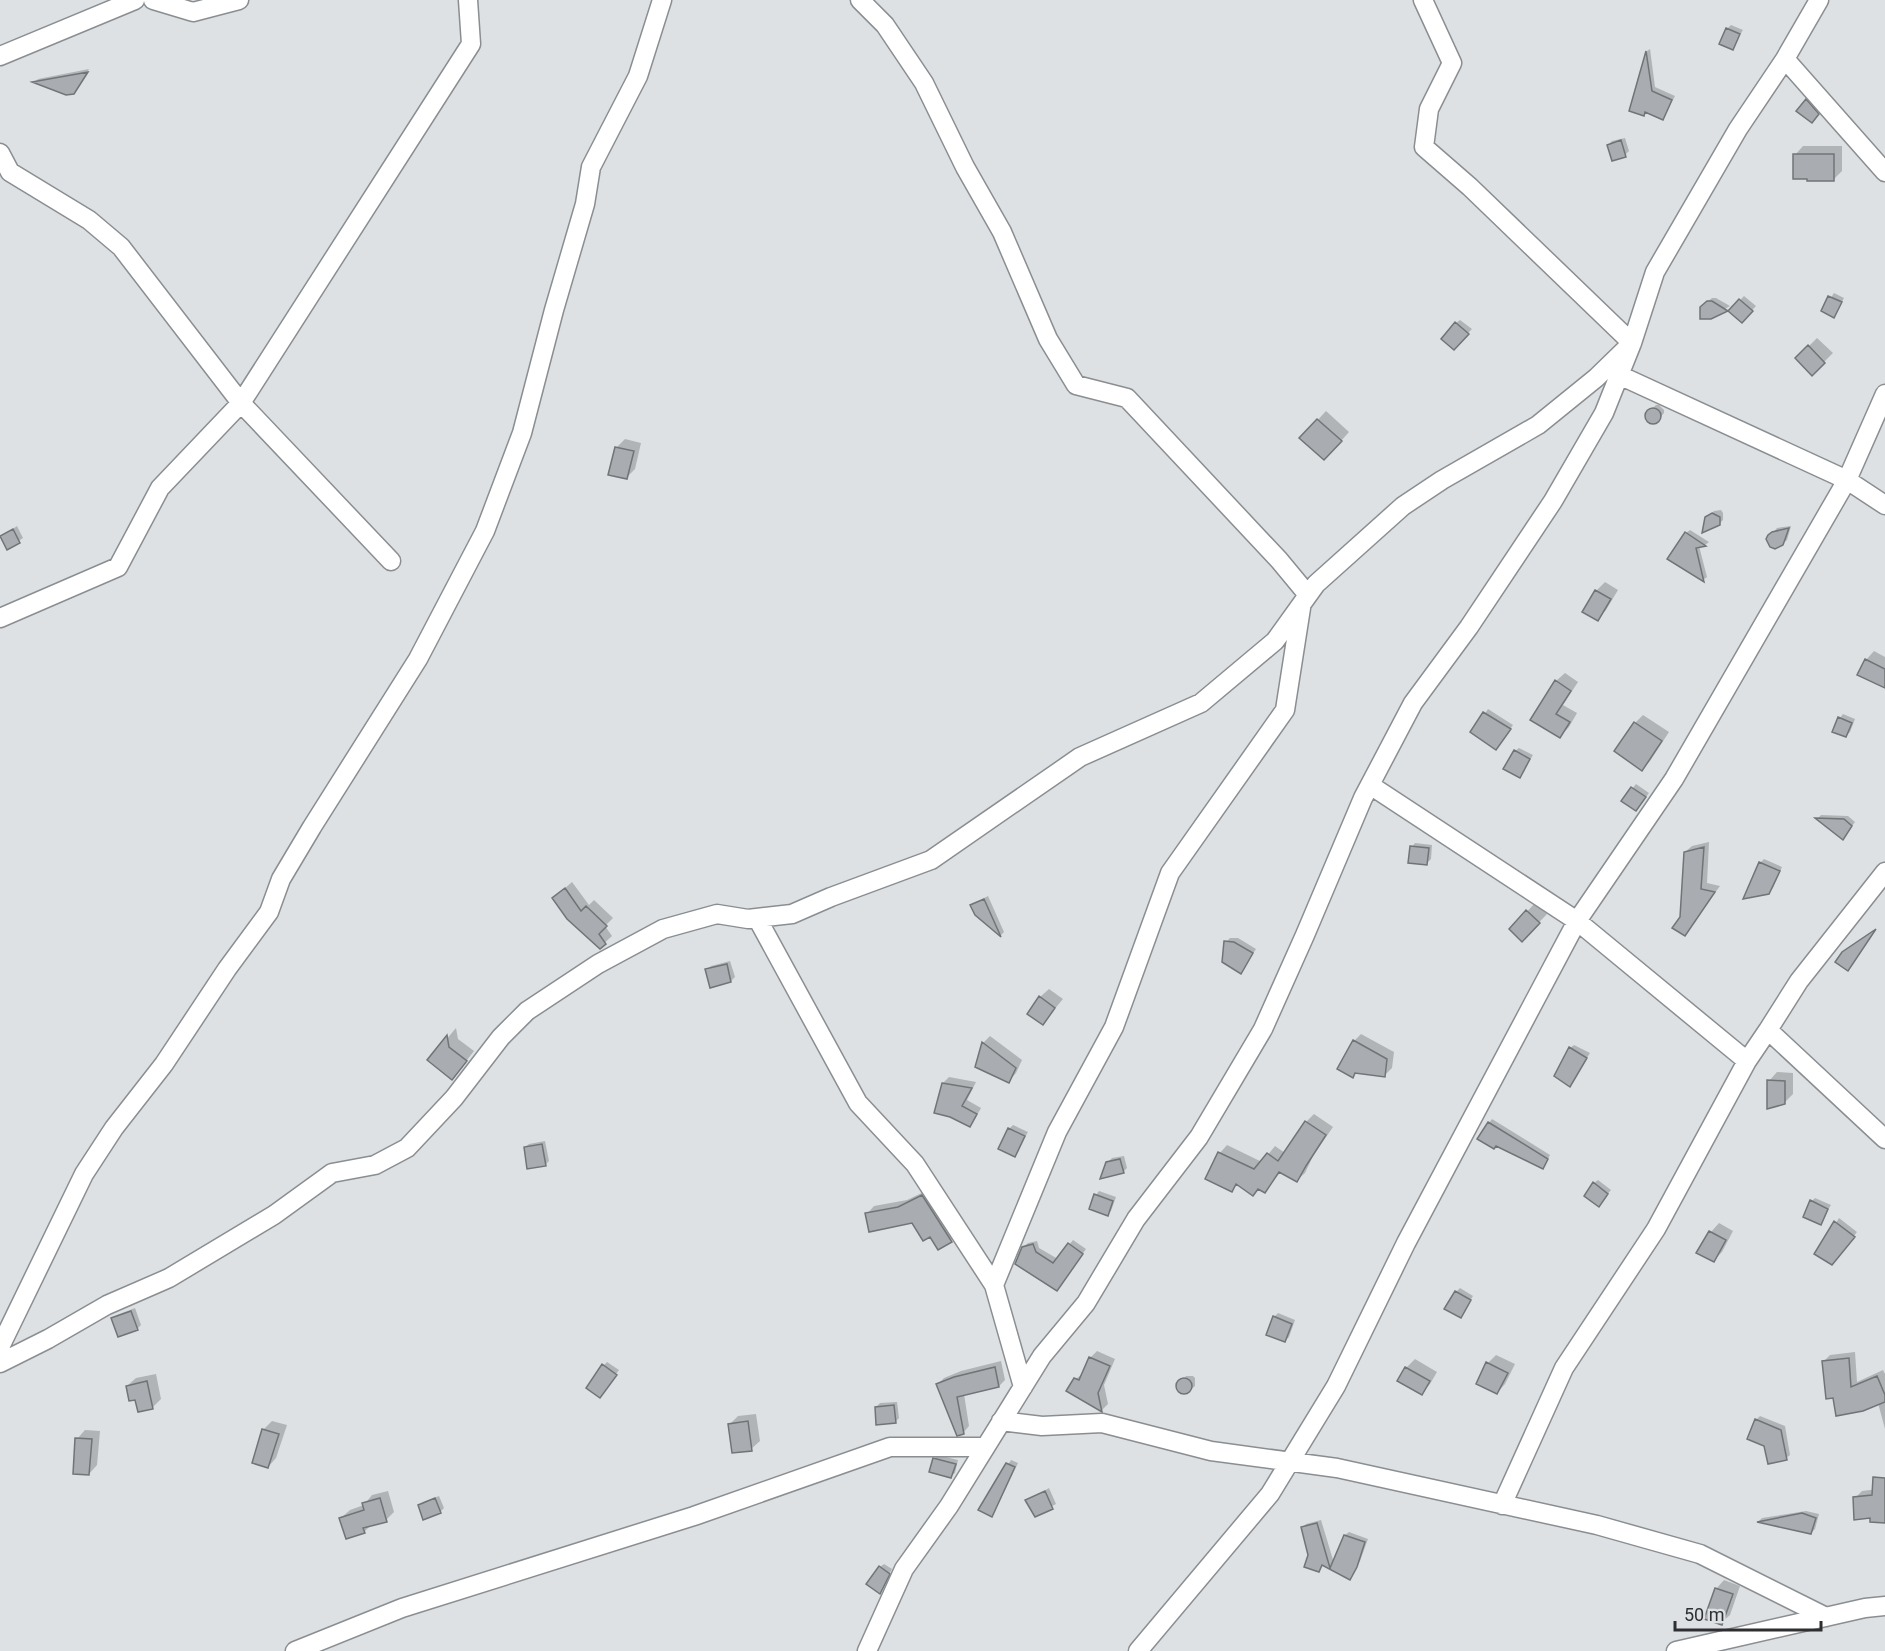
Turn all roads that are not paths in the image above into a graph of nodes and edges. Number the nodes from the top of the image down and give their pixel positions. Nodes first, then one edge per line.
1 (135, 0) edge
2 (153, 0) edge
3 (239, 0) edge
4 (468, 0) edge
5 (662, 0) edge
6 (860, 0) edge
7 (1423, 0) edge
8 (1819, 0) edge
9 (0, 56) edge
10 (1785, 58) junction
11 (0, 153) edge
12 (1885, 172) edge
13 (1632, 343) junction
14 (1619, 375) junction
15 (1885, 394) edge
16 (241, 403) junction
17 (1847, 480) junction
18 (1885, 505) edge
19 (391, 561) dead end
20 (1305, 600) junction
21 (0, 618) edge
22 (1370, 785) junction
23 (1885, 872) edge
24 (757, 918) junction
25 (1577, 921) junction
26 (1768, 1030) junction
27 (1747, 1061) junction
28 (1885, 1139) edge
29 (994, 1285) junction
30 (0, 1347) edge
31 (0, 1363) edge
32 (1023, 1387) junction
33 (1001, 1421) junction
34 (985, 1447) junction
35 (1290, 1461) junction
36 (1502, 1505) junction
37 (1885, 1606) edge
38 (1826, 1617) junction
39 (295, 1651) edge
40 (867, 1651) edge
41 (1138, 1651) edge
42 (1676, 1651) edge

1 - 9 street
2 - 3 street
4 - 16 street
5 - 30 street
6 - 20 street
7 - 13 street
8 - 10 street
10 - 12 street
10 - 13 street
11 - 16 street
13 - 14 street
13 - 20 street
14 - 17 street
14 - 22 street
15 - 17 street
16 - 19 street
16 - 21 street
17 - 18 street
17 - 25 street
20 - 24 street
20 - 29 street
22 - 25 street
22 - 32 street
23 - 26 street
24 - 29 street
24 - 31 street
25 - 27 street
25 - 35 street
26 - 27 street
26 - 28 street
27 - 36 street
29 - 32 street
32 - 33 street
33 - 34 street
33 - 35 street
34 - 39 street
34 - 40 street
35 - 36 street
35 - 41 street
36 - 38 street
37 - 38 street
38 - 42 street

